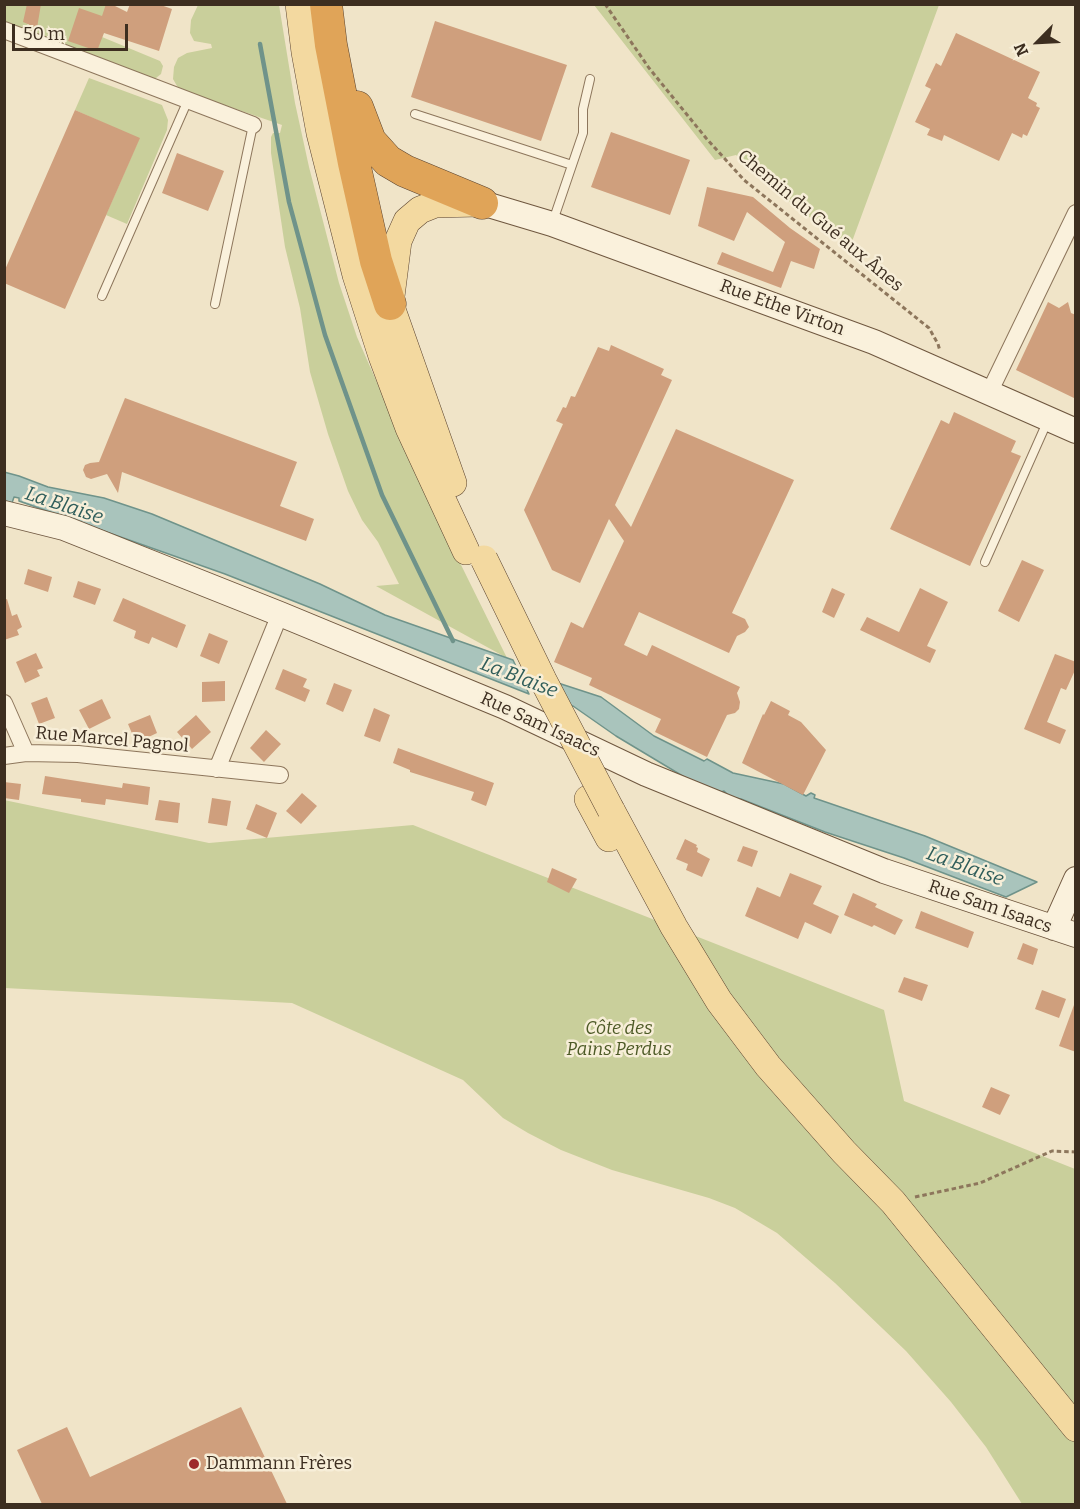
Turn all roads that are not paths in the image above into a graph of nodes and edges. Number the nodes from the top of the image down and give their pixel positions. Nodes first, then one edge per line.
1 (289, 4) edge
2 (299, 4) edge
3 (326, 4) edge
4 (4, 30) edge
5 (318, 48) junction
6 (590, 79) dead end
7 (188, 100) junction
8 (415, 114) dead end
9 (253, 125) joint
10 (572, 165) junction
11 (482, 203) junction
12 (1076, 213) edge
13 (552, 224) junction
14 (102, 296) dead end
15 (215, 304) dead end
16 (390, 304) junction
17 (989, 393) junction
18 (1048, 419) junction
19 (1076, 431) edge
20 (4, 513) edge
21 (475, 555) junction
22 (985, 562) dead end
23 (280, 614) junction
24 (5, 703) edge
25 (26, 753) junction
26 (4, 756) edge
27 (217, 769) junction
28 (280, 776) dead end
29 (600, 805) junction
30 (1076, 879) edge
31 (1070, 933) edge
32 (992, 1322) junction
33 (1076, 1428) edge

1 - 5 main road
2 - 5 main road
3 - 5 highway
4 - 7 street
5 - 11 highway
5 - 16 highway
5 - 21 main road
6 - 10 lane
7 - 9 street
7 - 14 lane
8 - 10 lane
9 - 15 lane
10 - 13 lane
11 - 13 main road, Rue Ethe Virton
11 - 16 main road
12 - 17 street
13 - 17 main road, Rue Ethe Virton
16 - 21 main road
17 - 18 main road, Rue Ethe Virton
18 - 19 main road, Rue Ethe Virton
18 - 22 lane
20 - 23 main road, Rue Sam Isaacs
21 - 29 main road, bridge
23 - 27 street
23 - 31 main road, Rue Sam Isaacs
24 - 25 street
25 - 26 street, Rue Marcel Pagnol
25 - 27 street, Rue Marcel Pagnol
27 - 28 street, Rue Marcel Pagnol
29 - 32 main road
29 - 32 main road
30 - 31 main road
32 - 33 main road

